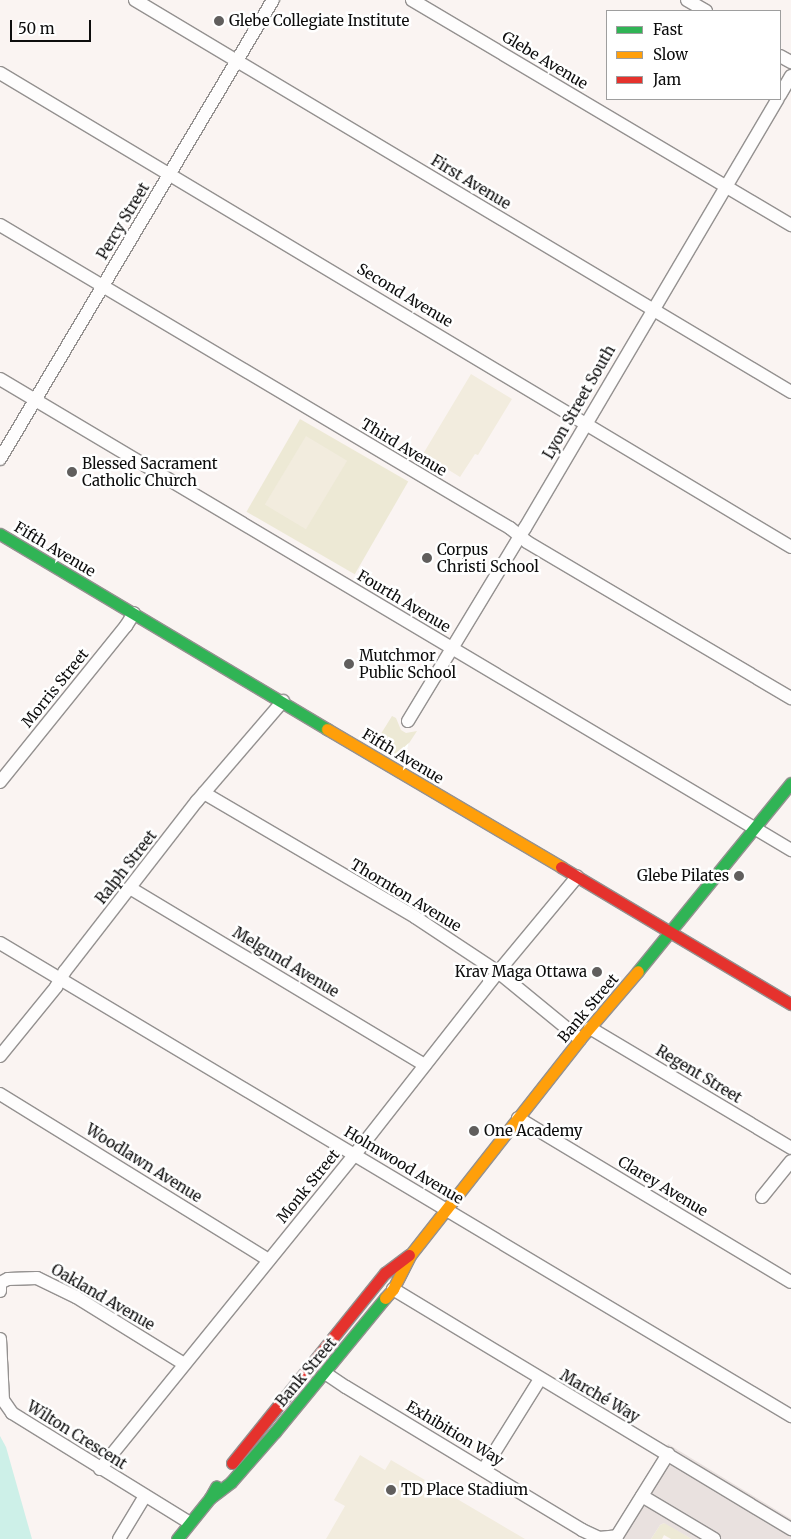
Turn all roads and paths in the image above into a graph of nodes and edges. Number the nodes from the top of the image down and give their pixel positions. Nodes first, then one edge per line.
1 (135, 0) edge
2 (273, 0) edge
3 (412, 0) edge
4 (687, 0) edge
5 (704, 10) edge
6 (236, 62) junction
7 (0, 73) edge
8 (791, 76) edge
9 (781, 93) edge
10 (777, 100) edge
11 (170, 174) junction
12 (726, 186) junction
13 (0, 225) edge
14 (791, 225) edge
15 (103, 286) junction
16 (652, 310) junction
17 (0, 379) edge
18 (791, 392) edge
19 (35, 400) junction
20 (586, 422) junction
21 (0, 459) edge
22 (0, 534) edge
23 (519, 535) junction
24 (791, 547) edge
25 (134, 613) junction
26 (451, 649) junction
27 (791, 698) edge
28 (283, 701) junction
29 (408, 721) dead end
30 (0, 782) edge
31 (791, 783) edge
32 (204, 793) junction
33 (755, 829) junction
34 (791, 850) edge
35 (577, 877) junction
36 (130, 888) junction
37 (671, 932) junction
38 (0, 943) edge
39 (498, 972) junction
40 (60, 979) junction
41 (791, 1004) edge
42 (590, 1028) junction
43 (580, 1039) junction
44 (0, 1056) edge
45 (425, 1065) junction
46 (0, 1094) edge
47 (518, 1118) junction
48 (791, 1148) edge
49 (354, 1155) junction
50 (791, 1161) edge
51 (762, 1197) dead end
52 (446, 1209) junction
53 (411, 1254) junction
54 (270, 1260) junction
55 (791, 1282) edge
56 (0, 1283) edge
57 (393, 1289) junction
58 (0, 1291) edge
59 (0, 1340) edge
60 (184, 1364) junction
61 (313, 1364) junction
62 (325, 1373) junction
63 (540, 1379) junction
64 (791, 1416) edge
65 (668, 1454) junction
66 (100, 1469) junction
67 (484, 1469) junction
68 (145, 1496) junction
69 (642, 1496) junction
70 (210, 1498) junction
71 (190, 1523) junction
72 (791, 1529) edge
73 (118, 1539) edge
74 (177, 1539) edge
75 (714, 1539) edge

1 - 6 street, First Avenue
2 - 6 street, Percy Street
3 - 12 street, Glebe Avenue
4 - 5 street
6 - 11 street, Percy Street
6 - 16 street, First Avenue
7 - 11 street, Second Avenue
8 - 9 street
10 - 12 street, Lyon Street South
11 - 15 street, Percy Street
11 - 20 street, Second Avenue
12 - 14 street, Glebe Avenue
12 - 16 street, Lyon Street South
13 - 15 street, Third Avenue
15 - 19 street, Percy Street
15 - 23 street, Third Avenue
16 - 18 street, First Avenue
16 - 20 street, Lyon Street South
17 - 19 street, Fourth Avenue
19 - 21 street, Percy Street
19 - 26 street, Fourth Avenue
20 - 23 street, Lyon Street South
20 - 24 street, Second Avenue
22 - 25 main road, Fifth Avenue
23 - 26 street, Lyon Street South
23 - 27 street, Third Avenue
25 - 28 main road, Fifth Avenue
25 - 30 street, Morris Street
26 - 29 street, Lyon Street South
26 - 33 street, Fourth Avenue
28 - 32 street, Ralph Street
28 - 35 main road, Fifth Avenue
31 - 33 main road, Bank Street
32 - 36 street, Ralph Street
32 - 39 street, Thornton Avenue
33 - 34 street, Fourth Avenue
33 - 37 main road, Bank Street
35 - 37 main road, Fifth Avenue
35 - 39 street, Monk Street
36 - 40 street, Ralph Street
36 - 45 street, Melgund Avenue
37 - 41 main road, Fifth Avenue
37 - 42 main road, Bank Street
38 - 40 street, Holmwood Avenue
39 - 43 street, Thornton Avenue
39 - 45 street, Monk Street
40 - 44 street, Ralph Street
40 - 49 street, Holmwood Avenue
42 - 43 main road, Bank Street
42 - 48 street, Regent Street
43 - 47 main road, Bank Street
45 - 49 street, Monk Street
46 - 54 street, Woodlawn Avenue
47 - 52 main road, Bank Street
47 - 55 street, Clarey Avenue
49 - 52 street, Holmwood Avenue
49 - 54 street, Monk Street
50 - 51 street
52 - 53 main road, Bank Street
52 - 64 street, Holmwood Avenue
53 - 57 main road, Bank Street
53 - 61 main road, Bank Street
54 - 60 street, Monk Street
56 - 58 street
56 - 60 street, Oakland Avenue
57 - 62 main road, Bank Street
57 - 63 street, Marché Way
59 - 66 street, Wilton Crescent
60 - 66 street, Monk Street
61 - 62 main road
61 - 70 main road, Bank Street
62 - 67 street, Exhibition Way
62 - 70 main road, Bank Street
63 - 65 street, Marché Way
63 - 67 street
65 - 69 street, Exhibition Way
65 - 72 street, Marché Way
66 - 68 street, Wilton Crescent
67 - 69 street, Exhibition Way
68 - 71 street, Wilton Crescent
68 - 73 street
69 - 75 street
70 - 71 main road, Bank Street
71 - 74 main road, Bank Street

